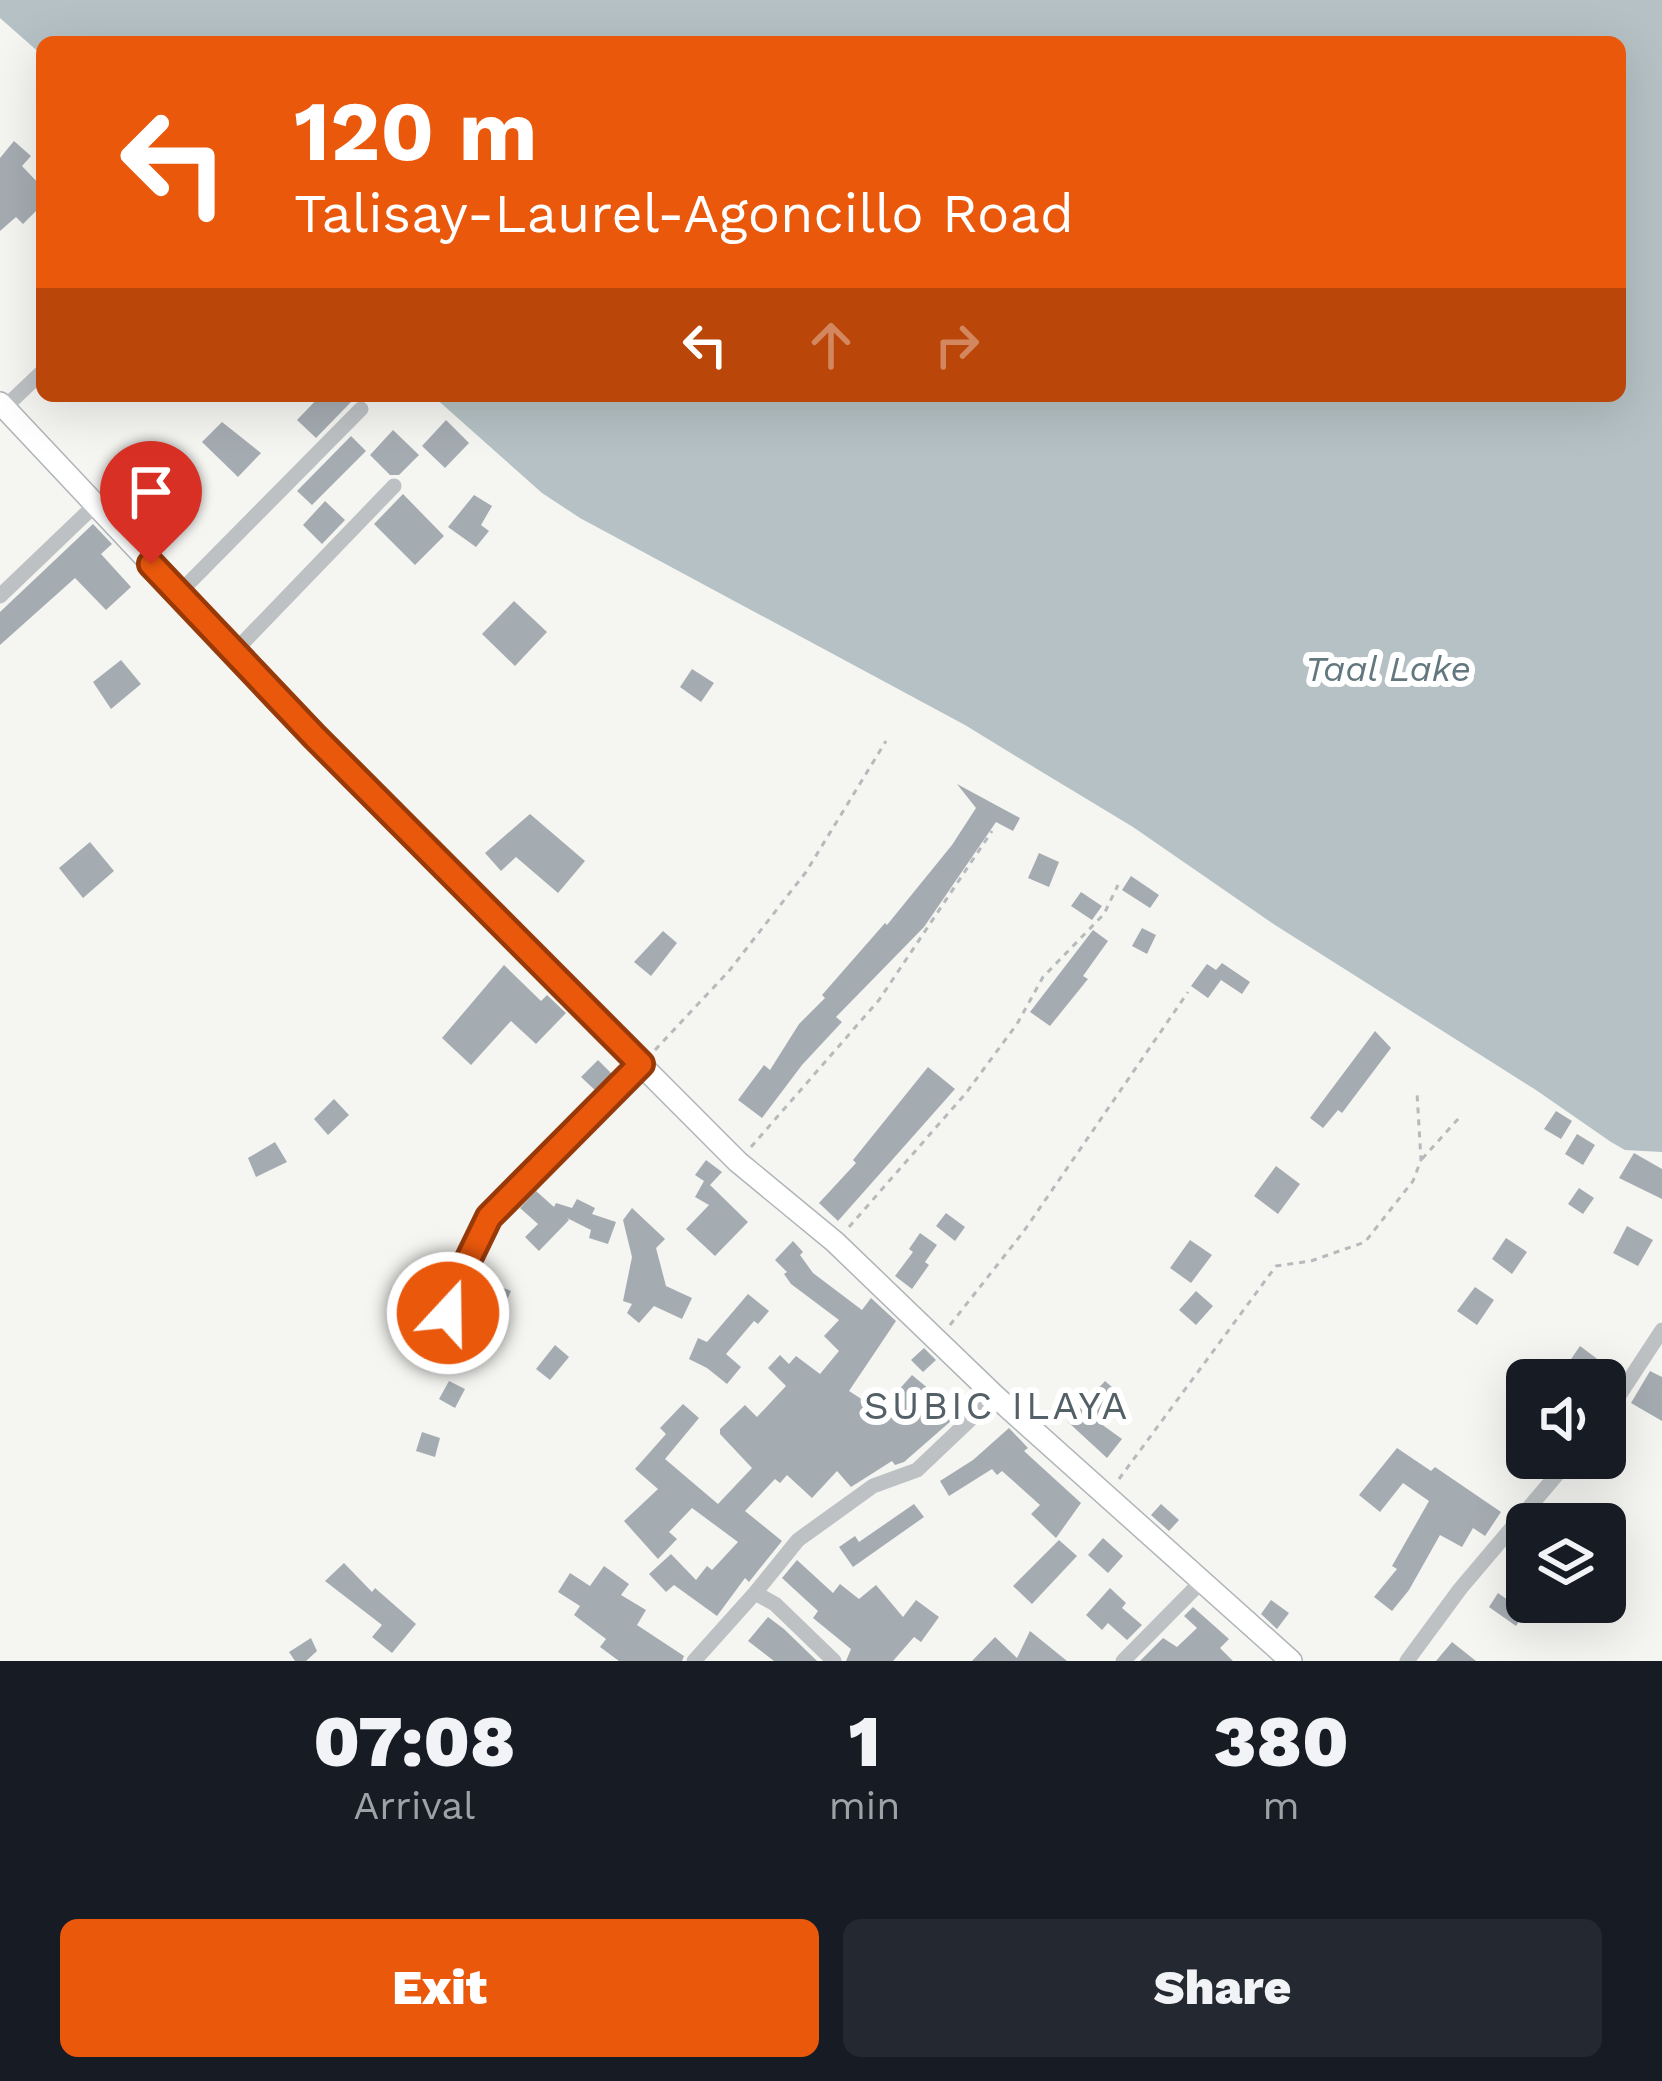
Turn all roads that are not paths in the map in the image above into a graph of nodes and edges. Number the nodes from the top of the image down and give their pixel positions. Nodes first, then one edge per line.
1 (36, 377) edge
2 (2, 405) edge
3 (361, 409) dead end
4 (394, 486) dead end
5 (95, 505) junction
6 (179, 593) junction
7 (0, 596) edge
8 (234, 652) junction
9 (641, 1064) junction
10 (1662, 1330) edge
11 (441, 1343) dead end
12 (1626, 1385) edge
13 (995, 1396) junction
14 (1553, 1479) edge
15 (1202, 1581) junction
16 (755, 1593) junction
17 (694, 1661) edge
18 (834, 1661) edge
19 (1123, 1661) edge
20 (1292, 1661) edge
21 (1407, 1661) edge

1 - 2 street
2 - 5 main road
3 - 6 street
4 - 8 street
5 - 6 main road
5 - 7 street
6 - 8 main road
8 - 9 main road
9 - 11 street
9 - 13 main road
10 - 12 street
13 - 15 main road
13 - 16 street
14 - 21 street
15 - 19 street
15 - 20 main road
16 - 17 street
16 - 18 street

